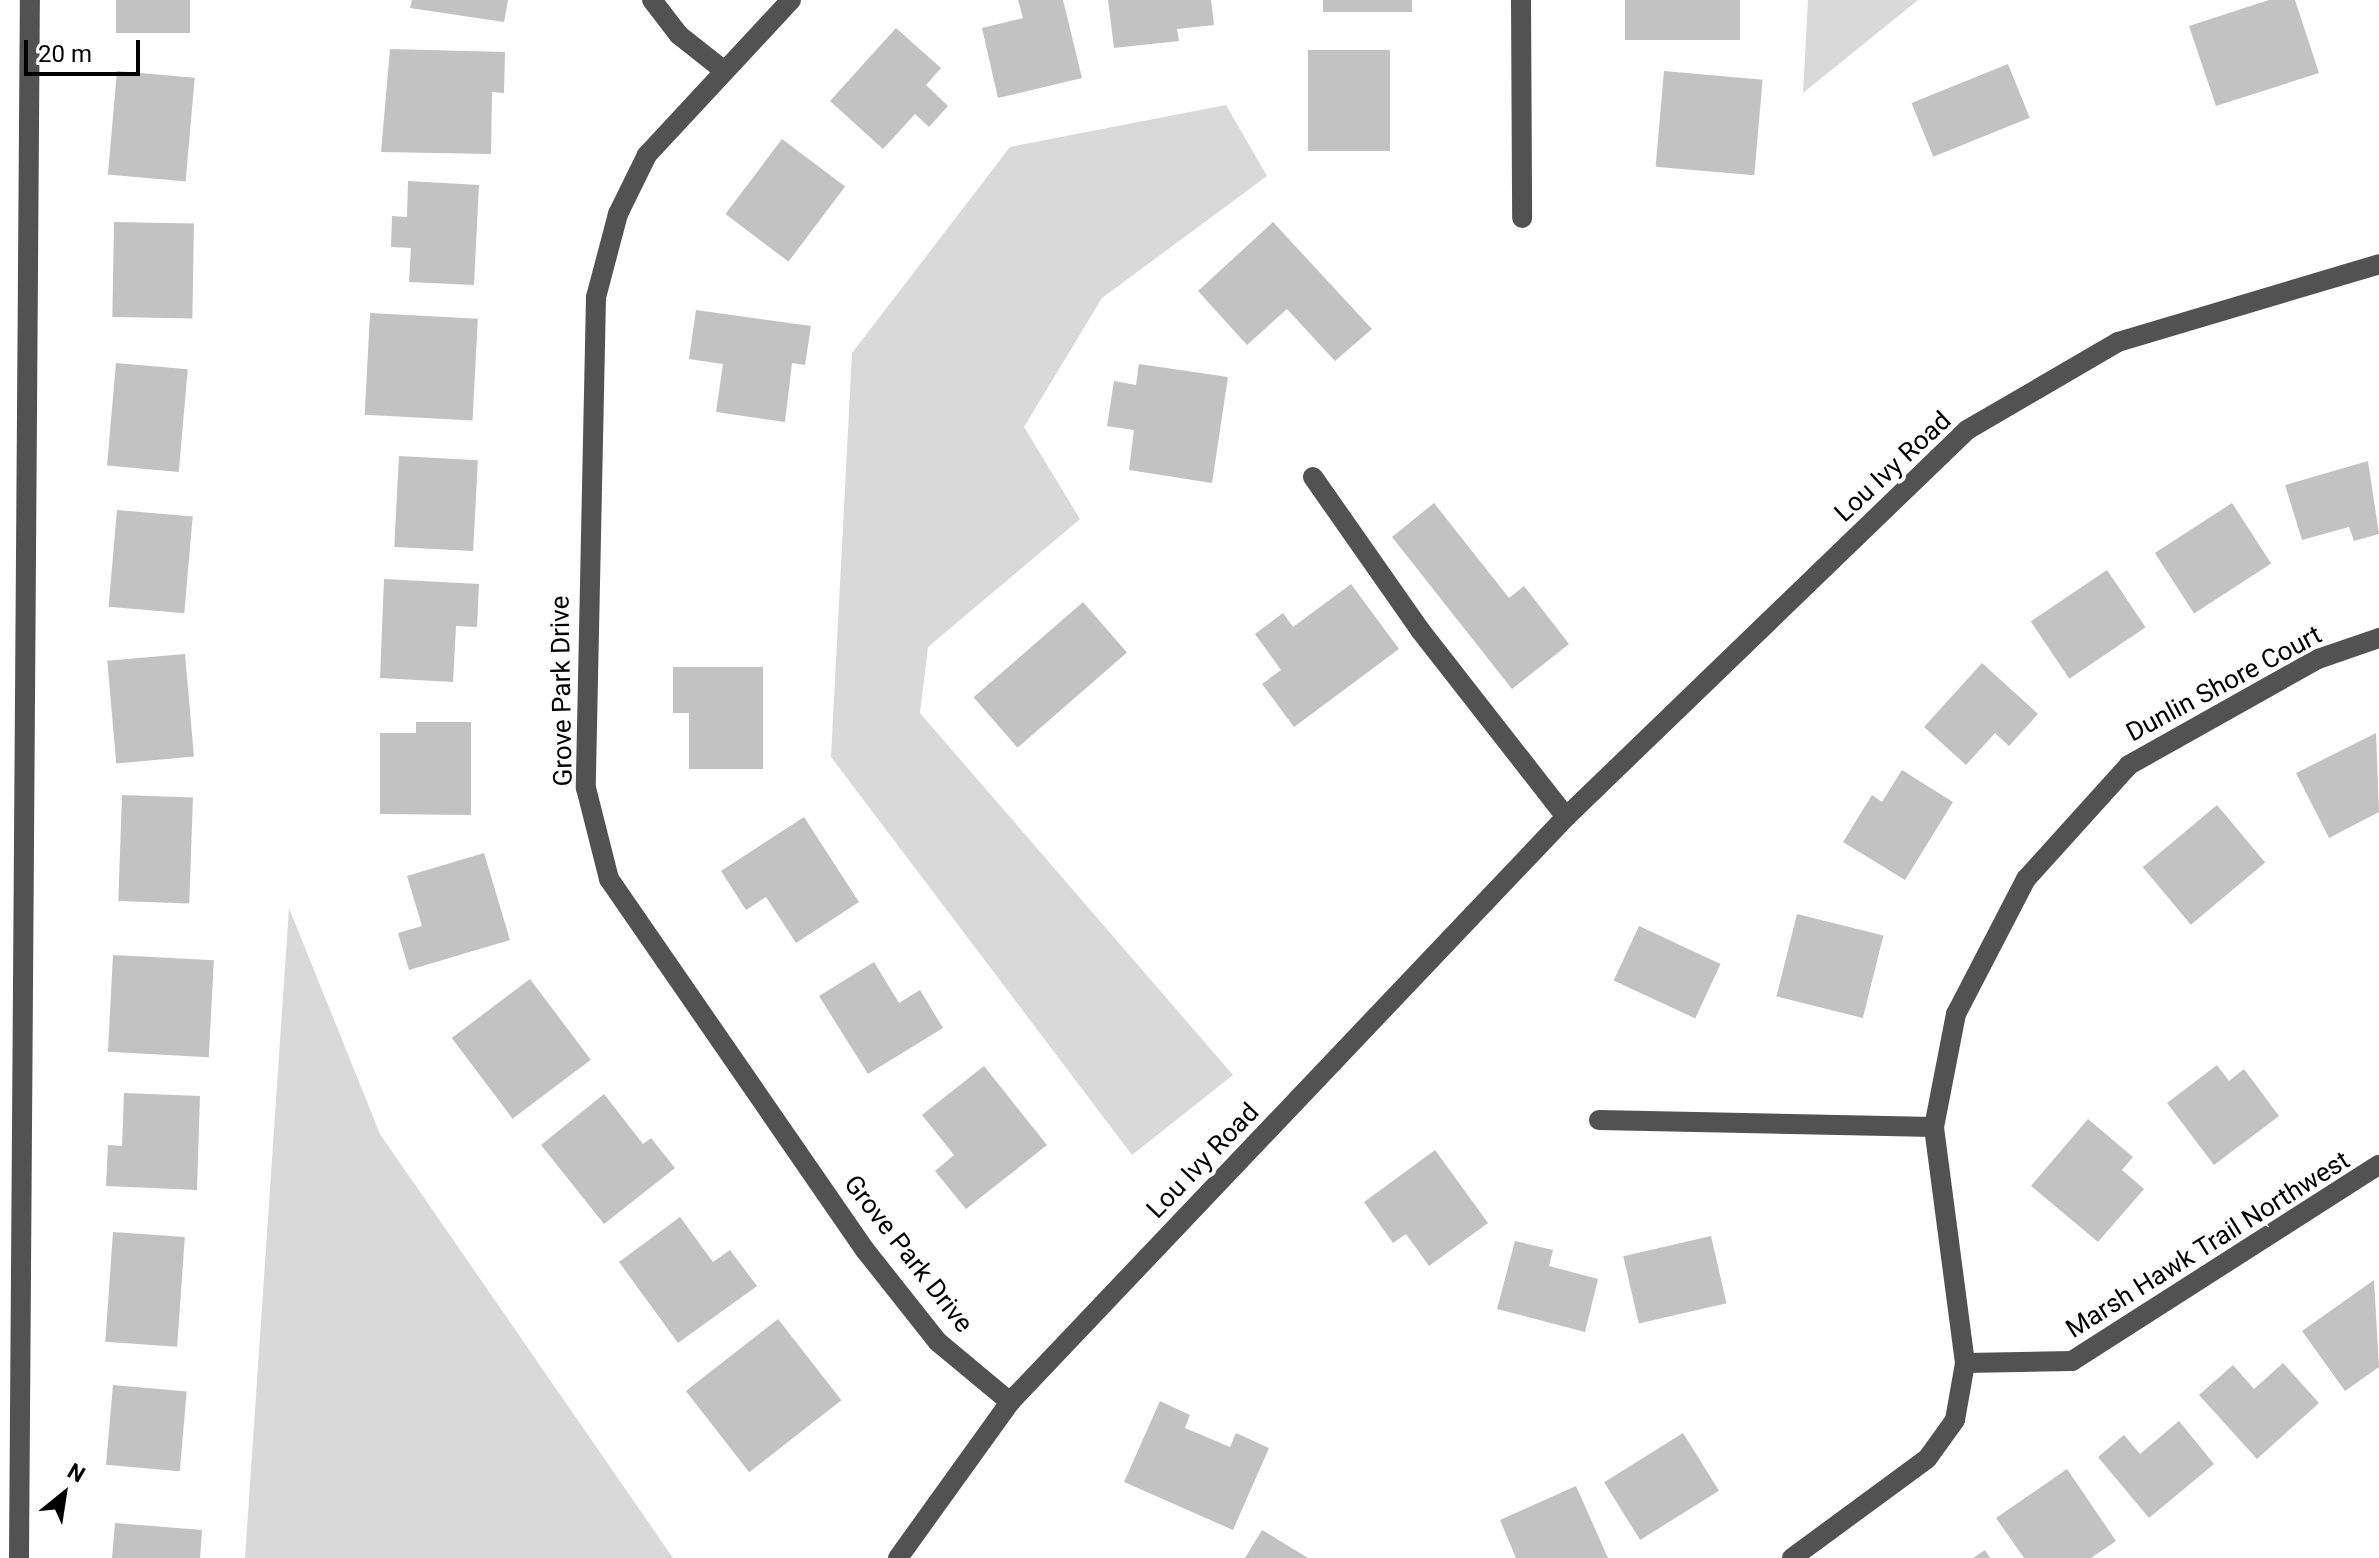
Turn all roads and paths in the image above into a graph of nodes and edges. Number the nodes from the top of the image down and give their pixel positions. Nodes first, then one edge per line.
1 (30, 0) edge
2 (652, 0) edge
3 (791, 0) edge
4 (1521, 0) edge
5 (722, 69) junction
6 (1522, 218) dead end
7 (2379, 264) edge
8 (1313, 477) dead end
9 (2379, 638) edge
10 (1566, 817) junction
11 (1599, 1120) dead end
12 (1934, 1127) junction
13 (2379, 1165) edge
14 (1965, 1363) junction
15 (1010, 1402) junction
16 (19, 1558) edge
17 (898, 1558) edge
18 (1792, 1558) edge

1 - 16 street
2 - 5 street
3 - 5 street, Grove Park Drive
4 - 6 street
5 - 15 street, Grove Park Drive
7 - 10 street, Lou Ivy Road
8 - 10 street
9 - 12 street, Dunlin Shore Court
10 - 15 street, Lou Ivy Road
11 - 12 street
12 - 14 street, Dunlin Shore Court
13 - 14 street, Marsh Hawk Trail Northwest
14 - 18 street, Dunlin Shore Court
15 - 17 street, Lou Ivy Road

